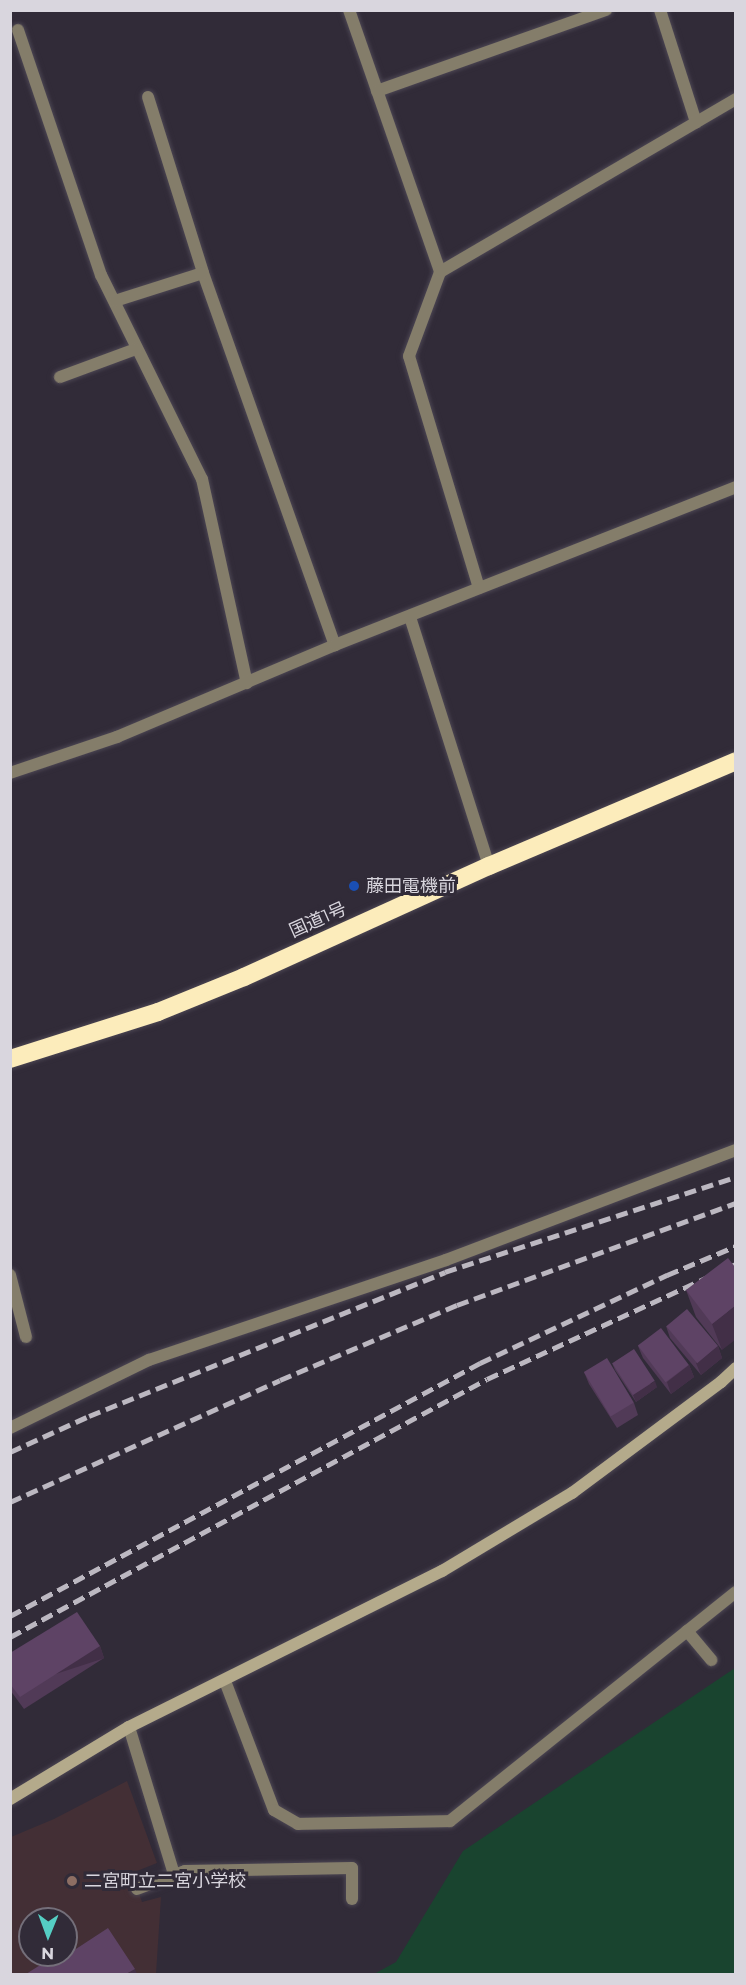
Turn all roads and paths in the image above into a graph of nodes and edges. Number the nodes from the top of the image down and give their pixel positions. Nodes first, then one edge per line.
1 (349, 10) edge
2 (606, 10) edge
3 (660, 10) edge
4 (18, 30) dead end
5 (377, 91) junction
6 (148, 97) dead end
7 (735, 99) edge
8 (696, 122) junction
9 (440, 272) junction
10 (202, 273) junction
11 (115, 302) junction
12 (136, 349) junction
13 (60, 377) dead end
14 (735, 487) edge
15 (479, 588) junction
16 (410, 616) junction
17 (335, 645) junction
18 (247, 683) junction
19 (735, 761) edge
20 (10, 773) edge
21 (489, 866) junction
22 (10, 1059) edge
23 (735, 1150) edge
24 (10, 1275) edge
25 (26, 1337) dead end
26 (735, 1368) edge
27 (10, 1428) edge
28 (735, 1592) edge
29 (687, 1631) junction
30 (711, 1660) dead end
31 (225, 1681) junction
32 (129, 1727) junction
33 (10, 1800) edge
34 (174, 1874) junction
35 (137, 1889) dead end
36 (352, 1899) dead end

1 - 5 street
2 - 5 street
3 - 8 street
4 - 11 street
5 - 9 street
6 - 10 street
7 - 8 street
8 - 9 street
9 - 15 street
10 - 11 street
10 - 17 street
11 - 12 street
12 - 13 street
12 - 18 street
14 - 15 street
15 - 16 street
16 - 17 street
16 - 21 street
17 - 18 street
18 - 20 street
19 - 21 highway, 国道1号
21 - 22 highway, 国道1号
23 - 27 street
24 - 25 street
26 - 31 street
28 - 29 street
29 - 30 street
29 - 31 street
31 - 32 street
32 - 33 street
32 - 34 street
34 - 35 street
34 - 36 street

